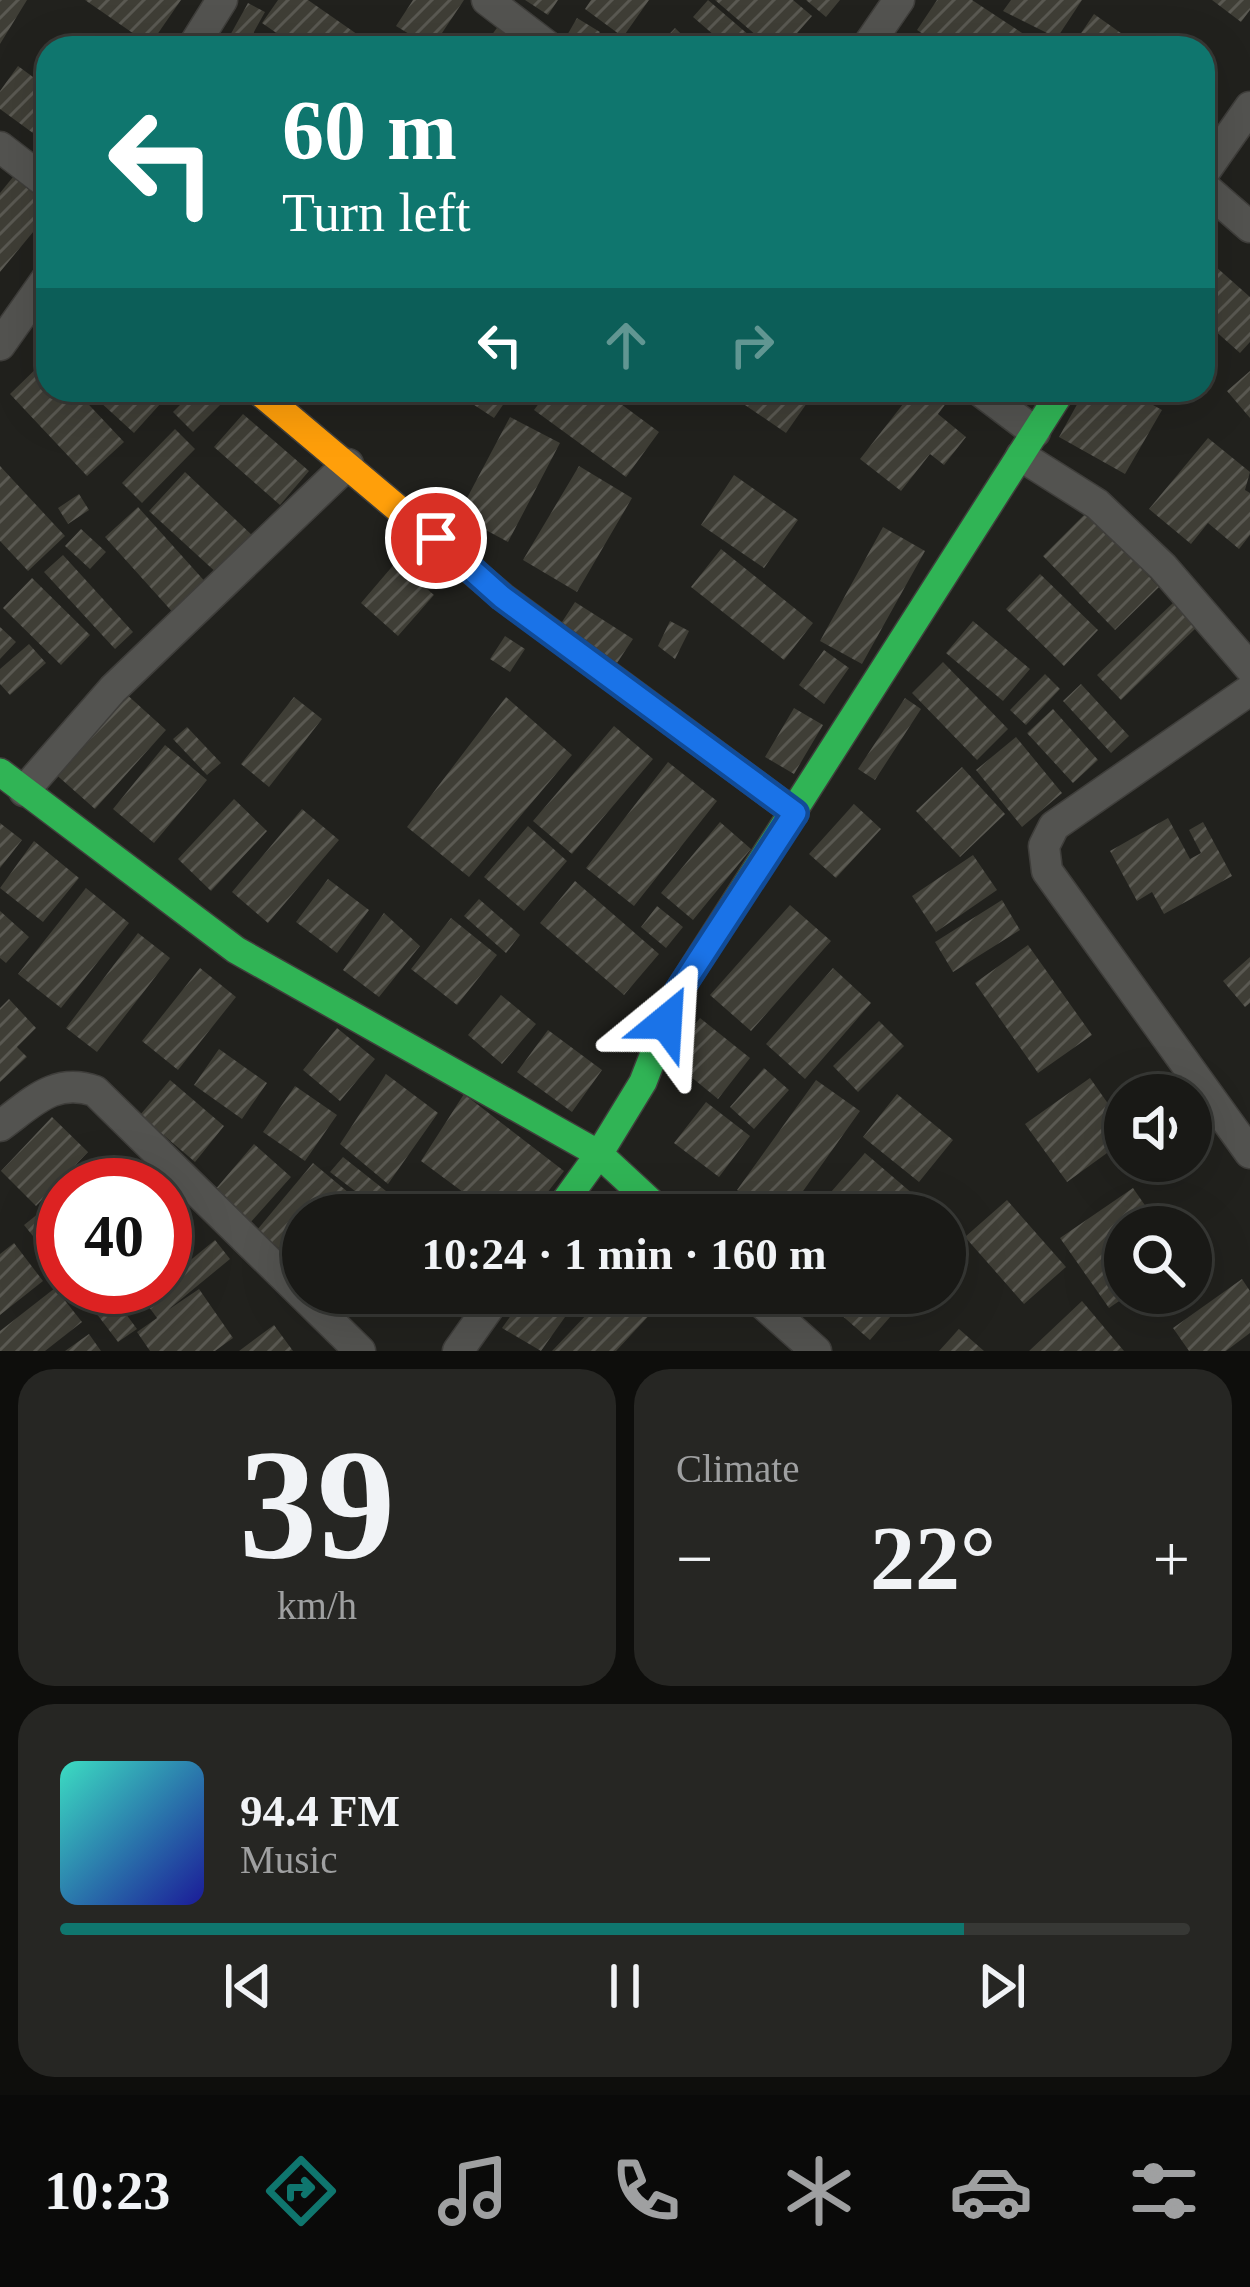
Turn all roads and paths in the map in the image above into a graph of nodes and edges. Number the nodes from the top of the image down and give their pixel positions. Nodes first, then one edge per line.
1 (222, 0) edge
2 (487, 0) edge
3 (899, 0) edge
4 (200, 36) edge
5 (534, 36) edge
6 (874, 36) edge
7 (1250, 107) edge
8 (0, 147) edge
9 (1215, 157) edge
10 (36, 175) edge
11 (1215, 196) edge
12 (1250, 227) edge
13 (36, 294) edge
14 (0, 345) edge
15 (271, 402) edge
16 (990, 402) edge
17 (1054, 402) edge
18 (1028, 444) junction
19 (348, 464) junction
20 (1250, 668) edge
21 (1250, 690) edge
22 (12, 782) edge
23 (795, 813) junction
24 (0, 1126) edge
25 (1250, 1153) edge
26 (598, 1154) junction
27 (570, 1194) edge
28 (642, 1194) edge
29 (484, 1314) edge
30 (775, 1314) edge
31 (360, 1351) edge
32 (458, 1351) edge
33 (816, 1351) edge

1 - 4 street
2 - 5 street
3 - 6 street
7 - 9 street
8 - 10 street
11 - 12 street
13 - 14 street
15 - 19 street
16 - 18 street
17 - 18 street
18 - 20 street
18 - 23 street
19 - 22 street
19 - 23 street
21 - 25 street
22 - 26 street
23 - 26 street
24 - 31 street
26 - 27 street
26 - 28 street
29 - 32 street
30 - 33 street

